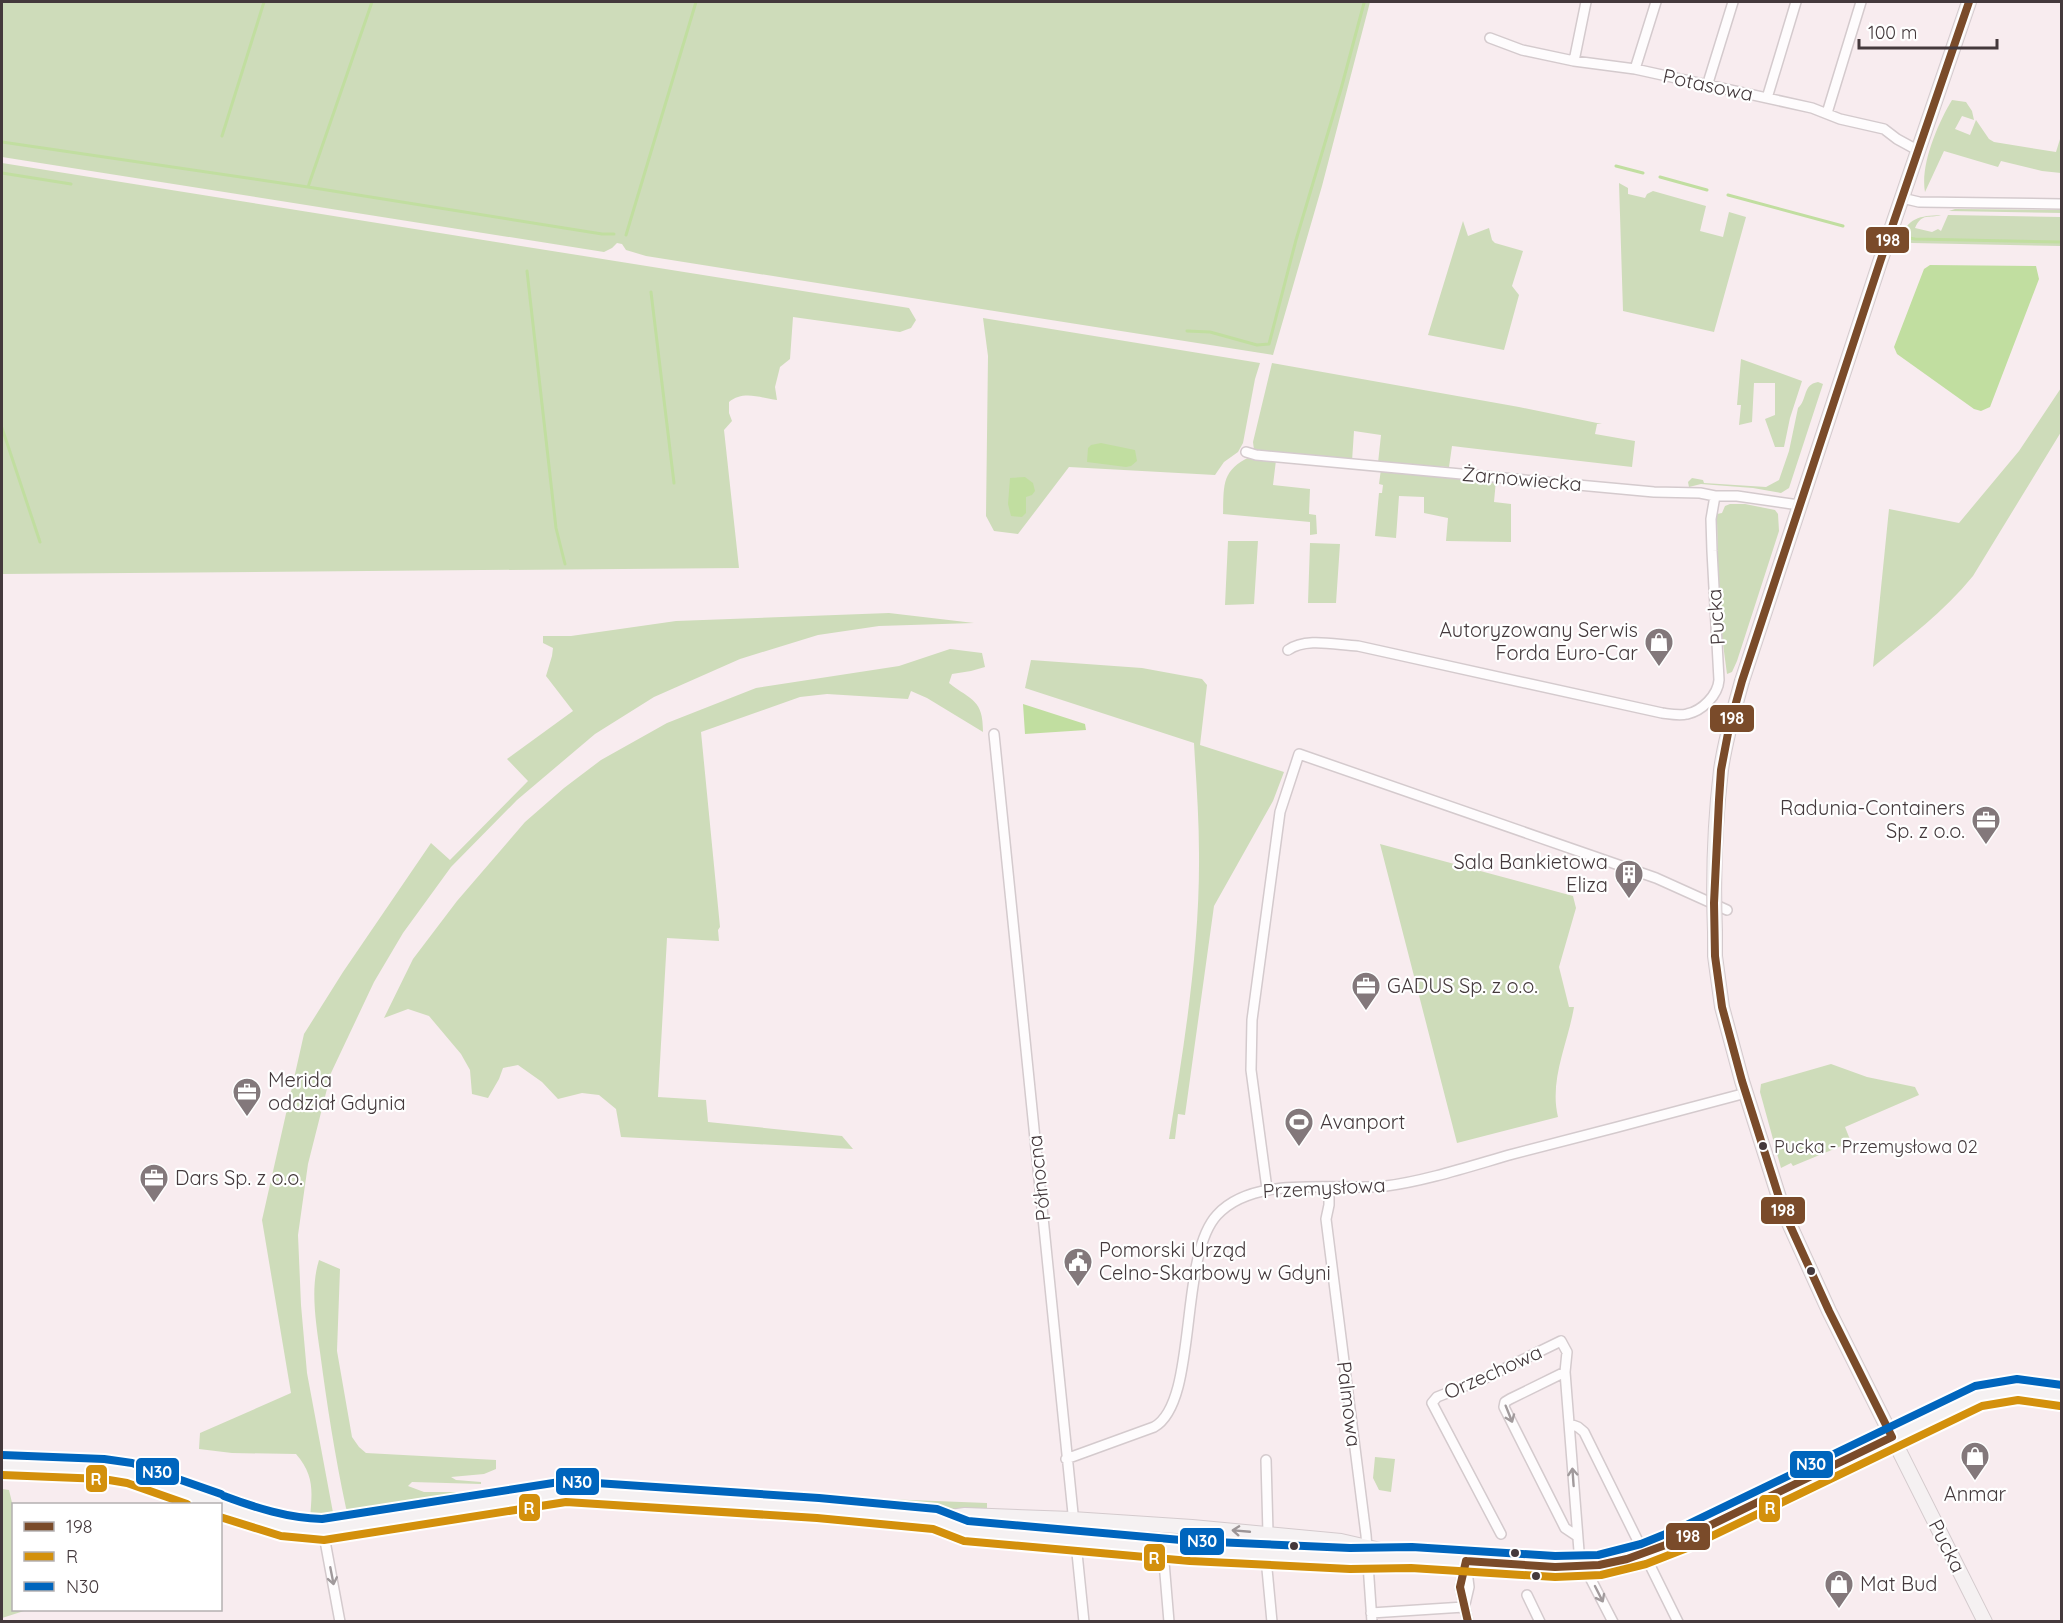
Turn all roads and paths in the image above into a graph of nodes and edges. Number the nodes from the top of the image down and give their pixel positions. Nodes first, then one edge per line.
1 (1586, 2) edge
2 (1656, 2) edge
3 (1733, 2) edge
4 (1796, 2) edge
5 (1861, 2) edge
6 (1969, 2) edge
7 (1490, 38) dead end
8 (1574, 61) junction
9 (1635, 69) junction
10 (1707, 86) junction
11 (1767, 98) junction
12 (1827, 113) junction
13 (1919, 151) junction
14 (1902, 198) junction
15 (2061, 204) edge
16 (1246, 452) dead end
17 (1714, 496) junction
18 (1799, 505) junction
19 (1288, 650) dead end
20 (994, 734) dead end
21 (1727, 910) dead end
22 (1746, 1093) junction
23 (1329, 1187) junction
24 (1267, 1189) junction
25 (1565, 1372) junction
26 (2061, 1396) edge
27 (1570, 1424) junction
28 (1892, 1437) junction
29 (1066, 1459) junction
30 (1266, 1460) dead end
31 (2, 1466) edge
32 (213, 1503) edge
33 (222, 1506) edge
34 (936, 1519) junction
35 (1072, 1519) junction
36 (1192, 1527) junction
37 (323, 1530) junction
38 (1268, 1533) junction
39 (1501, 1534) dead end
40 (1577, 1536) junction
41 (1075, 1542) junction
42 (1166, 1549) junction
43 (1191, 1551) junction
44 (1366, 1552) junction
45 (1644, 1554) junction
46 (1268, 1555) junction
47 (1466, 1562) junction
48 (1584, 1566) junction
49 (1527, 1595) dead end
50 (1464, 1607) junction
51 (1371, 1617) edge
52 (340, 1622) edge
53 (1084, 1622) edge
54 (1169, 1622) edge
55 (1272, 1622) edge
56 (1468, 1622) edge
57 (1540, 1622) edge
58 (1613, 1622) edge
59 (1678, 1622) edge
60 (1985, 1622) edge

1 - 8 street
2 - 9 street
3 - 10 street
4 - 11 street
5 - 12 street
6 - 13 main road, Pucka
7 - 8 street, Potasowa
8 - 9 street, Potasowa
9 - 10 street, Potasowa
10 - 11 street, Potasowa
11 - 12 street, Potasowa
12 - 13 street, Potasowa
13 - 14 main road, Pucka
14 - 15 street
14 - 18 main road, Pucka
16 - 17 street, Żarnowiecka
17 - 18 street, Żarnowiecka
17 - 19 street, Pucka
18 - 22 main road, Pucka, bridge
20 - 29 street, Północna
21 - 24 street
22 - 23 street, Przemysłowa
22 - 28 main road, Pucka
23 - 24 street, Przemysłowa
23 - 44 street, Palmowa
24 - 29 street, Przemysłowa
25 - 27 street
25 - 39 street, Orzechowa
25 -> 40 street
26 - 28 main road
40 -> 27 street
27 - 45 street
28 - 45 main road
28 - 60 main road, Pucka
29 - 35 street, Północna
30 - 38 street
31 - 32 main road
33 - 37 main road
34 - 35 main road
34 - 37 main road
34 - 41 main road
35 - 36 main road
35 - 41 street, Północna
38 -> 36 main road
36 - 43 main road
37 -> 52 street
38 - 44 main road
40 - 48 street
41 - 42 main road
41 - 53 street, Północna
42 - 43 main road
42 - 54 street
43 - 46 main road
44 - 46 main road
44 - 47 main road
44 - 51 street, Palmowa
45 - 48 main road
45 - 59 street
46 - 55 street
47 - 48 main road
47 - 50 street
48 -> 58 street
49 - 57 street
50 - 51 street
50 - 56 street

